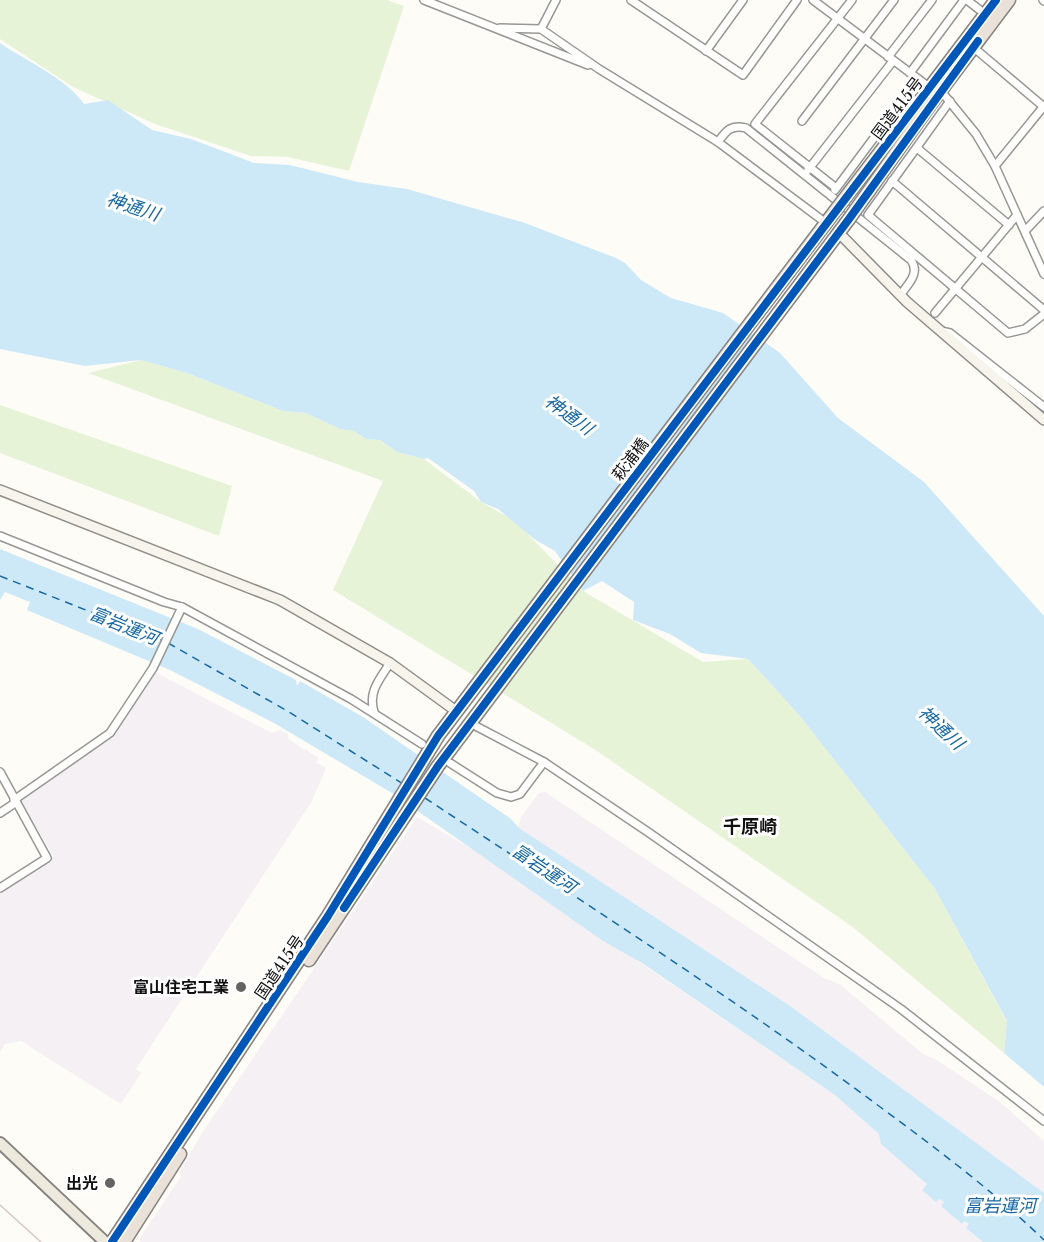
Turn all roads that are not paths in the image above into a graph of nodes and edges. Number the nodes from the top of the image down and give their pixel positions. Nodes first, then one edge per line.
1 (424, 0) edge
2 (556, 0) edge
3 (631, 0) edge
4 (743, 0) edge
5 (797, 0) edge
6 (813, 0) edge
7 (852, 0) edge
8 (894, 0) edge
9 (932, 0) edge
10 (965, 0) edge
11 (996, 0) edge
12 (1009, 0) edge
13 (985, 14) junction
14 (837, 18) junction
15 (500, 28) junction
16 (542, 29) junction
17 (865, 39) junction
18 (973, 46) junction
19 (706, 51) junction
20 (891, 59) junction
21 (599, 69) junction
22 (910, 73) junction
23 (918, 79) junction
24 (935, 89) junction
25 (950, 101) junction
26 (926, 102) junction
27 (1044, 107) edge
28 (802, 122) dead end
29 (718, 142) junction
30 (917, 148) junction
31 (995, 165) junction
32 (810, 167) junction
33 (804, 174) junction
34 (892, 181) junction
35 (836, 188) junction
36 (830, 195) junction
37 (1044, 211) edge
38 (1017, 215) junction
39 (866, 218) junction
40 (1009, 225) junction
41 (822, 228) junction
42 (1025, 231) junction
43 (835, 238) junction
44 (983, 256) junction
45 (1044, 274) edge
46 (955, 289) junction
47 (901, 294) junction
48 (1044, 312) edge
49 (935, 313) dead end
50 (941, 331) junction
51 (1044, 407) edge
52 (1044, 420) edge
53 (0, 490) edge
54 (0, 536) edge
55 (183, 607) junction
56 (390, 663) junction
57 (459, 707) junction
58 (478, 711) joint
59 (374, 712) junction
60 (470, 723) junction
61 (435, 756) junction
62 (544, 762) junction
63 (0, 772) edge
64 (14, 801) junction
65 (0, 813) edge
66 (0, 888) edge
67 (1044, 1121) edge
68 (0, 1143) edge
69 (105, 1242) edge
70 (112, 1242) edge
71 (124, 1242) edge

1 - 15 street
2 - 16 street
3 - 19 street
4 - 19 street
5 - 19 street
6 - 14 street
7 - 14 street
8 - 17 street
9 - 20 street
10 - 13 street
10 - 22 street
11 - 13 highway, 国道415号
12 - 18 highway, 国道415号
13 - 24 highway, 国道415号
14 - 17 street
14 - 32 street
15 - 16 street
15 - 21 street
16 - 21 street
17 - 20 street
17 - 28 street
18 - 24 highway, 国道415号
18 - 27 street
20 - 22 street
20 - 32 street
21 - 29 street
22 - 23 street
23 - 24 street
23 - 35 street
24 - 25 street
24 - 26 highway, 国道415号
25 - 30 street
25 - 31 street
26 - 41 highway, 国道415号, bridge
26 - 43 highway, 国道415号, bridge
27 - 31 street
29 - 33 street
29 - 41 street
30 - 34 street
30 - 40 street
31 - 38 street
32 - 33 street
32 - 35 street
33 - 36 street
34 - 39 street
34 - 44 street
35 - 36 street
36 - 39 street
37 - 42 street
38 - 40 street
38 - 42 street
39 - 46 street
39 - 47 street
40 - 44 street
41 - 57 highway, 萩浦橋
42 - 45 street
43 - 47 street
43 - 58 highway, 萩浦橋
44 - 46 street
44 - 48 street
46 - 48 street
46 - 49 street
47 - 50 street
50 - 51 street
50 - 52 street
53 - 56 street
54 - 55 street
55 - 59 street
55 - 64 street
56 - 57 street
56 - 59 street
57 - 61 highway, 国道415号
58 - 60 highway, 国道415号
59 - 61 street
60 - 61 highway, 国道415号
60 - 62 street
61 - 62 street
61 - 70 highway, 国道415号
61 - 71 highway, 国道415号
62 - 67 street
63 - 64 street
64 - 65 street
64 - 66 street
68 - 69 main road

